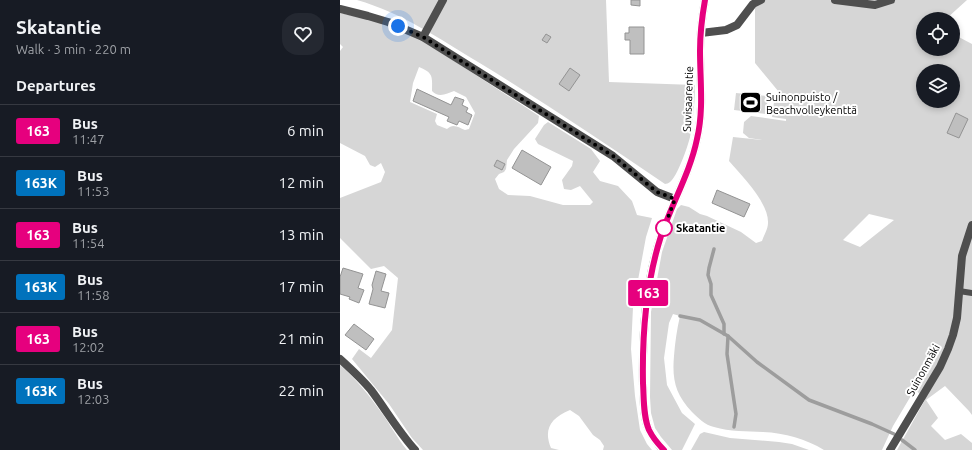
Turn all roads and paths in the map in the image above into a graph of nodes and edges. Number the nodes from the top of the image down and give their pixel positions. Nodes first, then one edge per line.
1 (443, 0) edge
2 (705, 0) edge
3 (761, 0) edge
4 (835, 0) edge
5 (892, 0) edge
6 (340, 9) edge
7 (701, 33) junction
8 (423, 37) junction
9 (675, 199) junction
10 (972, 225) edge
11 (959, 291) junction
12 (972, 293) edge
13 (340, 359) edge
14 (415, 450) edge
15 (664, 450) edge
16 (890, 450) edge

1 - 8 street
2 - 7 street, Suvisaarentie
3 - 7 street
4 - 5 street
6 - 8 street
7 - 9 street, Suvisaarentie
8 - 9 street
9 - 15 street, Suvisaarentie
10 - 11 street, Suinonmäki
11 - 12 lane
11 - 16 street, Suinonmäki
13 - 14 street

